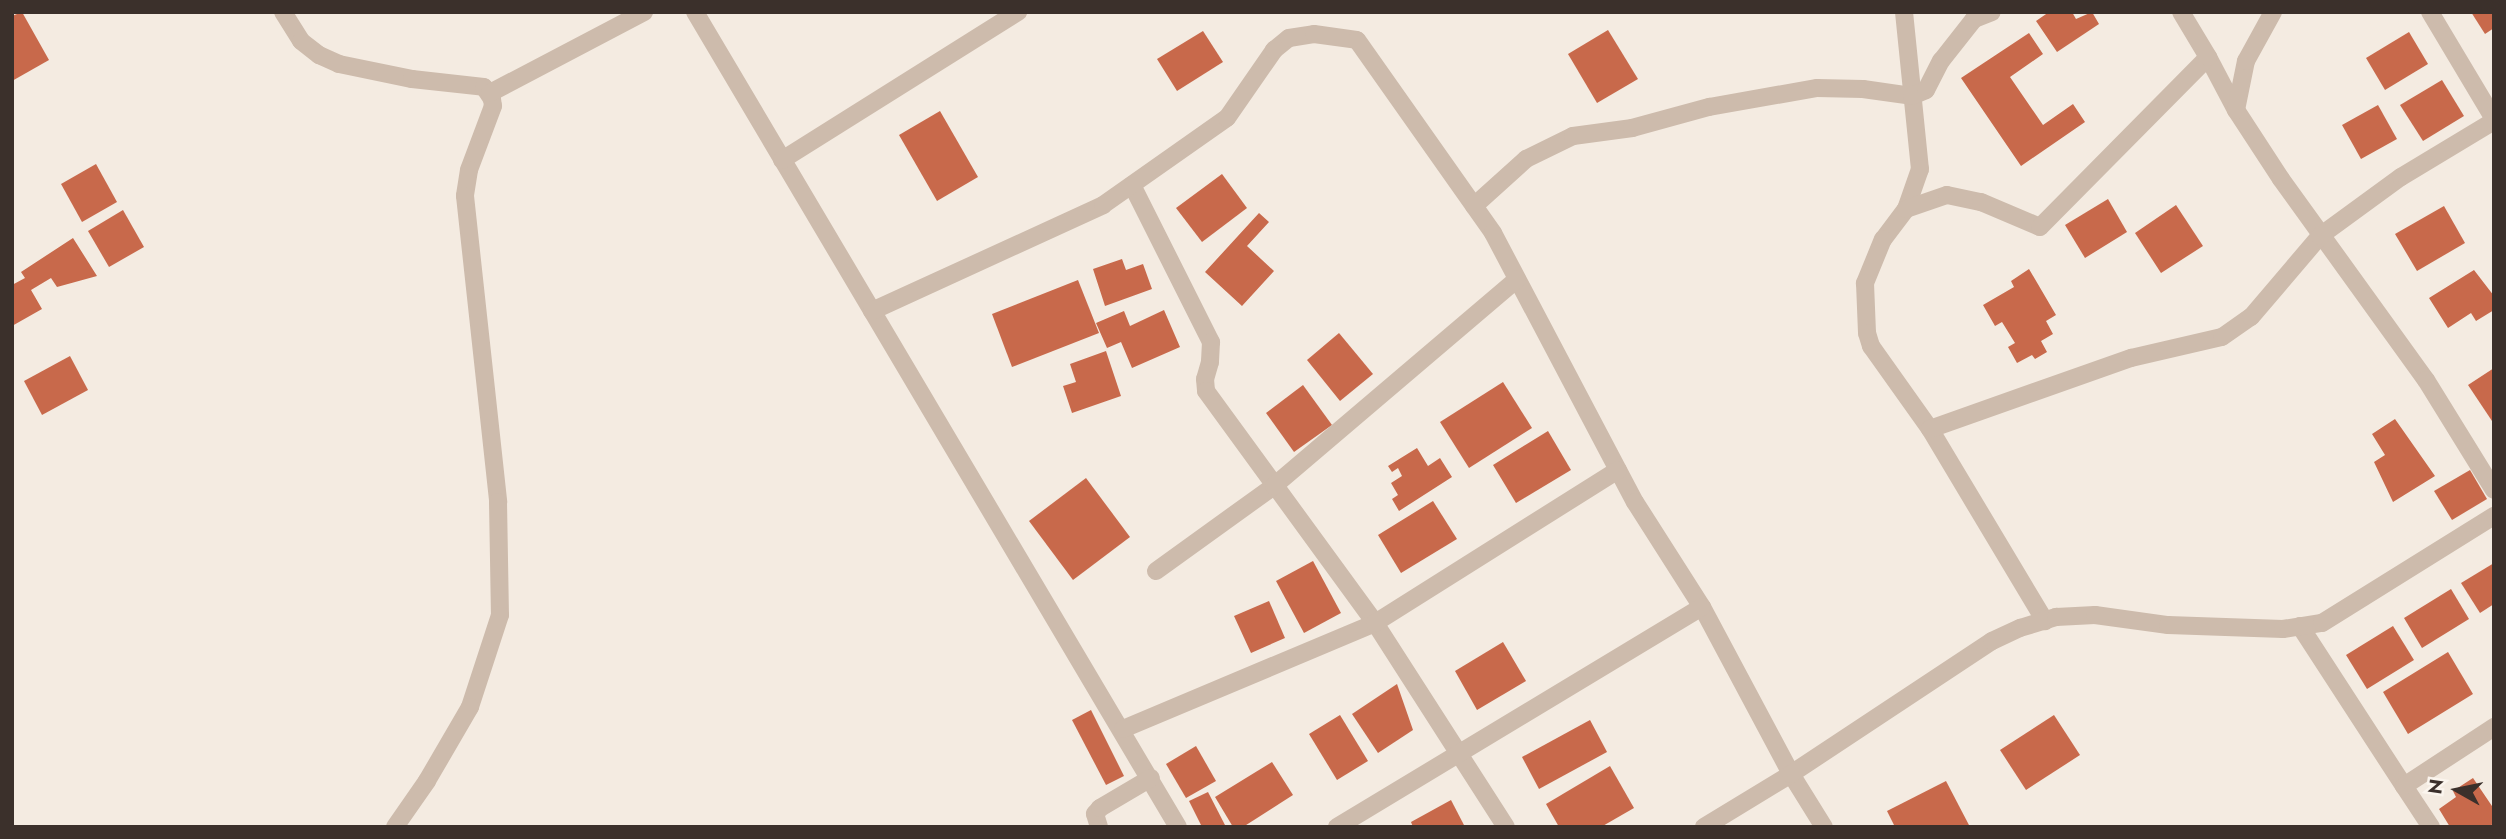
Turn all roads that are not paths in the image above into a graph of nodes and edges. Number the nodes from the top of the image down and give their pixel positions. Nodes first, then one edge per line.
1 (283, 12) edge
2 (644, 12) edge
3 (695, 12) edge
4 (1018, 12) edge
5 (1904, 12) edge
6 (1992, 12) edge
7 (2181, 12) edge
8 (2273, 12) edge
9 (2430, 12) edge
10 (2208, 57) junction
11 (490, 93) junction
12 (1912, 96) junction
13 (2236, 110) junction
14 (2494, 120) edge
15 (782, 160) junction
16 (1132, 185) junction
17 (1474, 206) junction
18 (1906, 209) junction
19 (2320, 236) junction
20 (1517, 279) junction
21 (872, 311) junction
22 (1930, 429) junction
23 (1618, 470) junction
24 (1274, 486) junction
25 (2494, 490) edge
26 (2494, 516) edge
27 (1156, 571) dead end
28 (1702, 607) junction
29 (2045, 621) junction
30 (1375, 623) junction
31 (2300, 626) junction
32 (2494, 727) edge
33 (1123, 729) junction
34 (1458, 754) junction
35 (1791, 774) junction
36 (1151, 778) junction
37 (2404, 786) junction
38 (395, 827) edge
39 (1099, 827) edge
40 (1178, 827) edge
41 (1338, 827) edge
42 (1506, 827) edge
43 (1704, 827) edge
44 (1824, 827) edge
45 (2431, 827) edge

1 - 11 street
2 - 11 street
3 - 15 street
4 - 15 street
5 - 12 street
6 - 12 street
7 - 10 street
8 - 13 street
9 - 14 street
10 - 13 street
10 - 18 street
11 - 38 street
12 - 17 street
12 - 18 street
13 - 19 street
14 - 19 street
15 - 21 street
16 - 17 street
16 - 21 street
16 - 24 street
17 - 20 street
18 - 22 street
19 - 22 street
19 - 25 street
20 - 23 street
20 - 24 street
21 - 33 street
22 - 29 street
23 - 28 street
23 - 30 street
24 - 27 street
24 - 30 street
26 - 31 street
28 - 34 street
28 - 35 street
29 - 31 street
29 - 35 street
30 - 33 street
30 - 34 street
31 - 37 street
32 - 37 street
33 - 36 street
34 - 41 street
34 - 42 street
35 - 43 street
35 - 44 street
36 - 39 street
36 - 40 street
37 - 45 street

